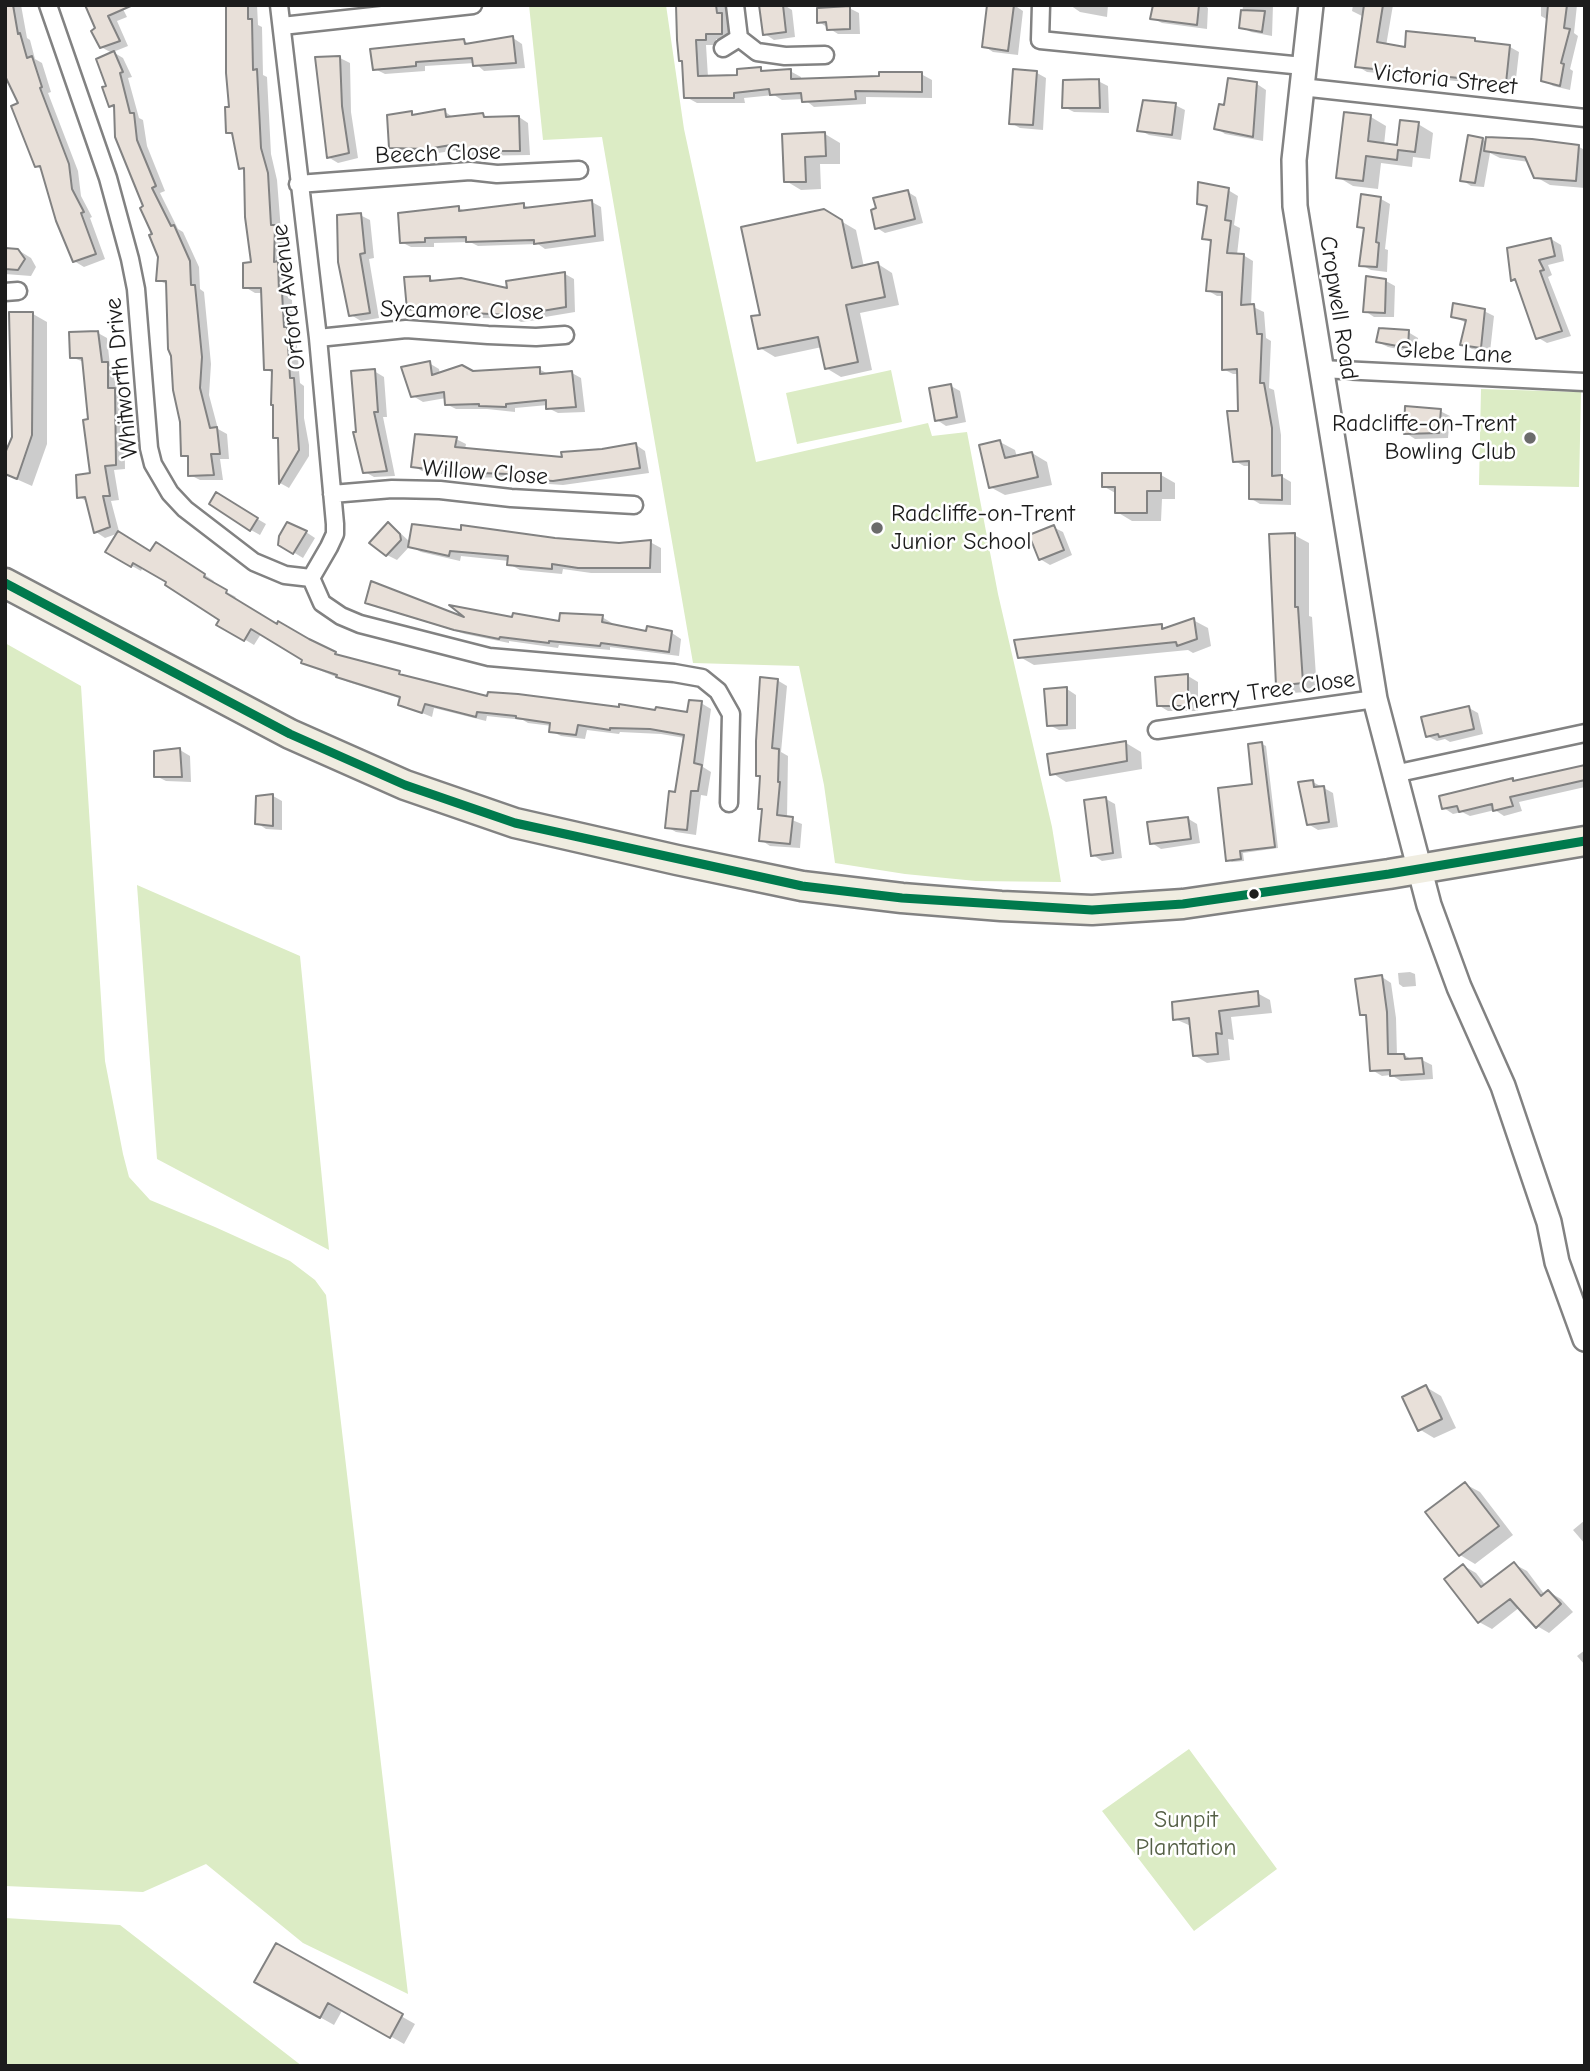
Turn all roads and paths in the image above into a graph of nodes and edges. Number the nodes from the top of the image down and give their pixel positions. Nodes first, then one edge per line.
1 (48, 5) edge
2 (279, 5) edge
3 (473, 5) edge
4 (735, 5) edge
5 (1041, 5) edge
6 (1311, 5) edge
7 (282, 26) junction
8 (739, 38) junction
9 (723, 48) dead end
10 (825, 55) dead end
11 (1302, 76) junction
12 (1585, 118) edge
13 (579, 170) dead end
14 (298, 184) junction
15 (565, 335) dead end
16 (318, 338) junction
17 (1321, 369) junction
18 (1584, 382) edge
19 (332, 494) junction
20 (634, 505) dead end
21 (311, 578) junction
22 (5, 583) edge
23 (1375, 699) junction
24 (1157, 730) dead end
25 (1585, 733) edge
26 (1394, 774) junction
27 (729, 803) dead end
28 (1585, 841) edge
29 (1419, 870) junction
30 (1585, 1339) edge

1 - 21 street, Whitworth Drive
2 - 7 street, Orford Avenue
3 - 7 street
4 - 8 street
5 - 11 street, Victoria Street
6 - 11 street, Cropwell Road
7 - 14 street, Orford Avenue
8 - 9 street
8 - 10 street
11 - 12 street, Victoria Street
11 - 17 street, Cropwell Road
13 - 14 street, Beech Close
14 - 16 street, Orford Avenue
15 - 16 street, Sycamore Close
16 - 19 street, Orford Avenue
17 - 18 street, Glebe Lane
17 - 23 street, Cropwell Road
19 - 20 street, Willow Close
19 - 21 street, Orford Avenue
21 - 27 street
22 - 29 highway
23 - 24 street, Cherry Tree Close
23 - 26 street, Cropwell Road
25 - 26 street
26 - 29 street, Cropwell Road
28 - 29 highway
29 - 30 street, Cropwell Road

